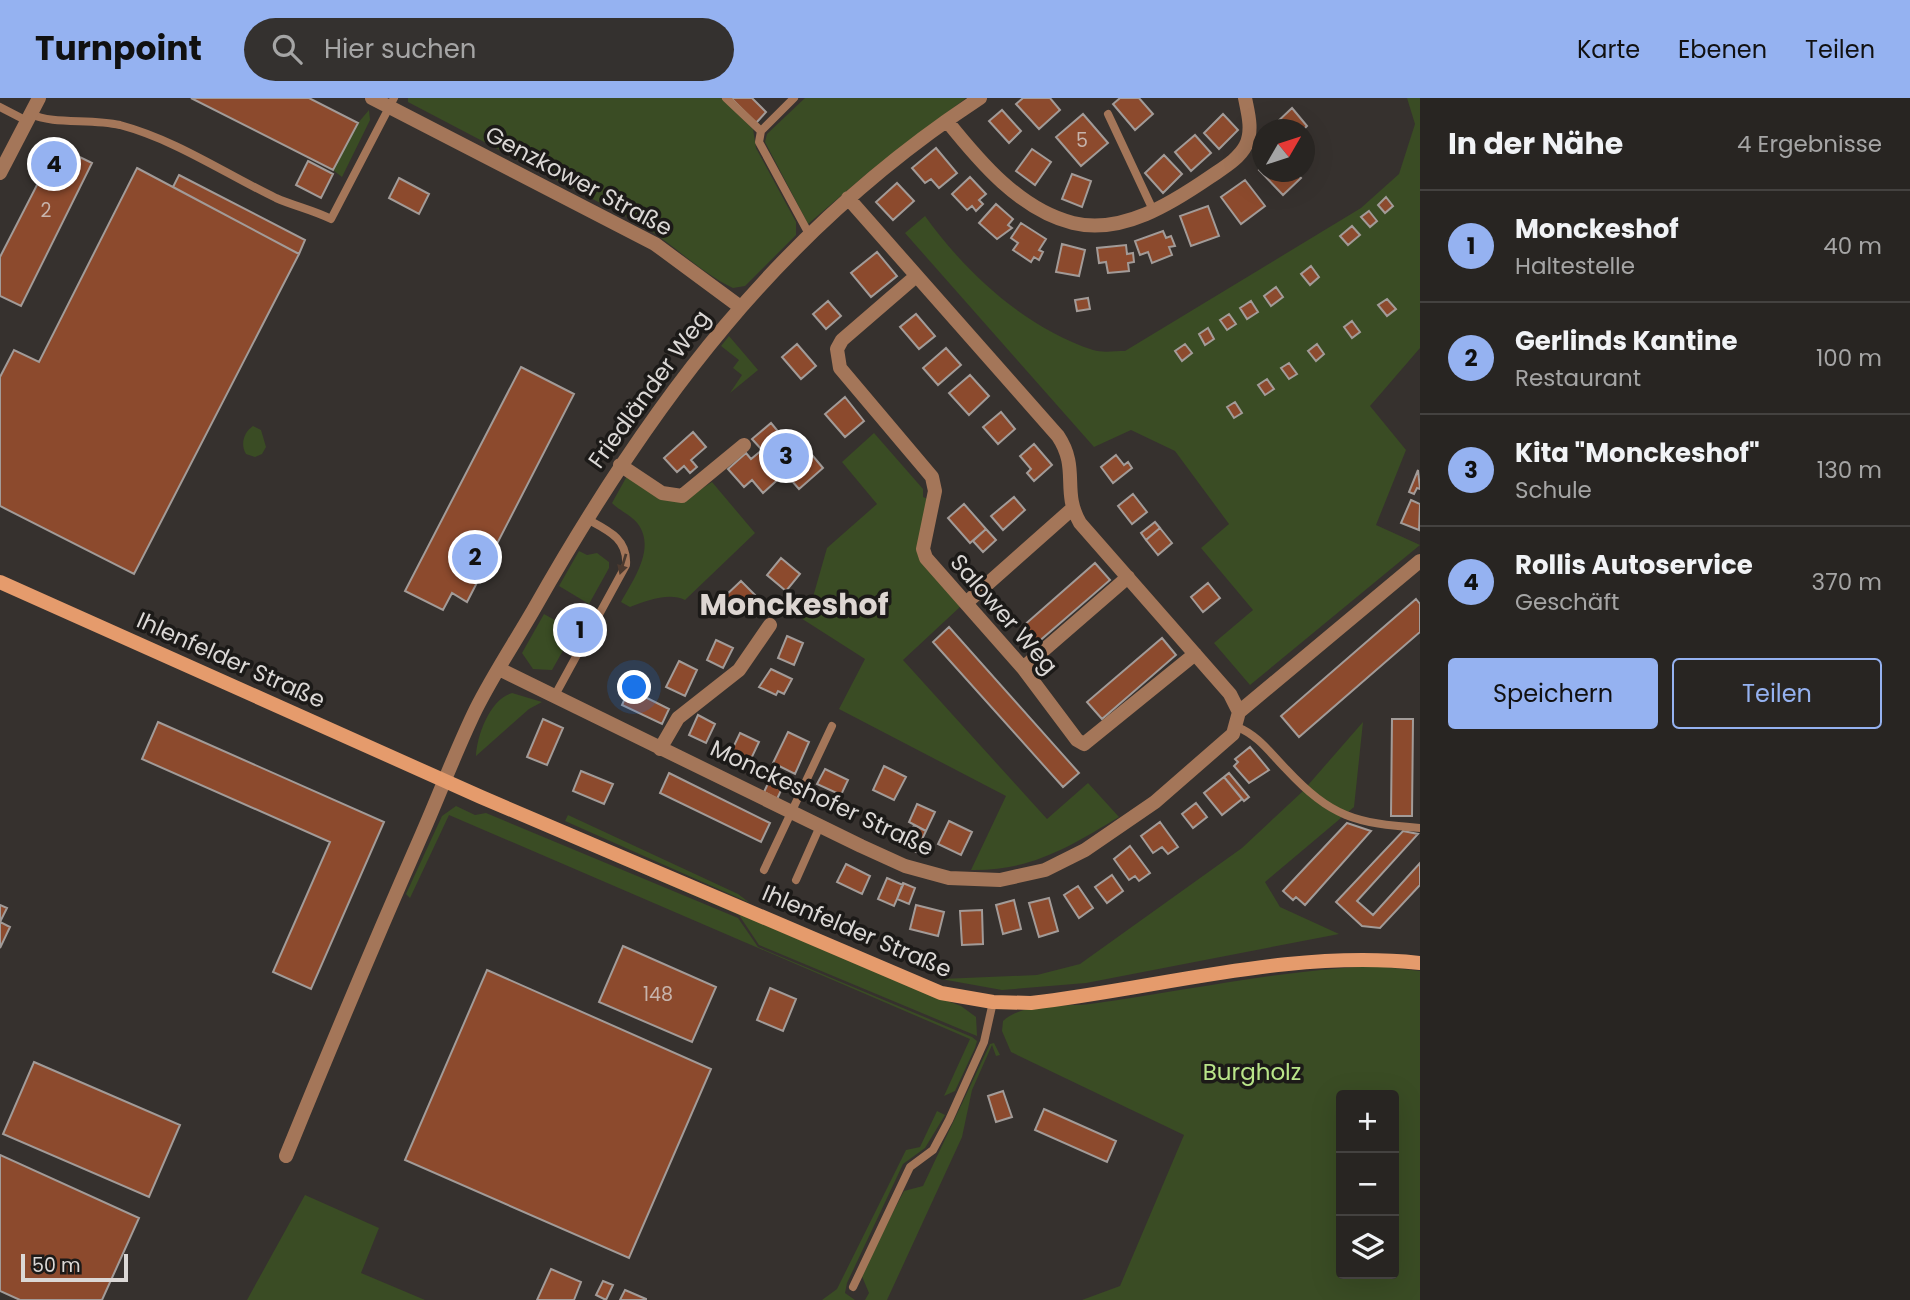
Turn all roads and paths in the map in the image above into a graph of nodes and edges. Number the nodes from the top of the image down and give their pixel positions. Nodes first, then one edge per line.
1 (39, 98) edge
2 (372, 98) edge
3 (726, 98) edge
4 (794, 98) edge
5 (980, 98) edge
6 (1245, 98) edge
7 (392, 103) edge
8 (0, 107) edge
9 (1108, 114) dead end
10 (29, 117) junction
11 (947, 121) junction
12 (761, 131) junction
13 (0, 173) edge
14 (848, 198) junction
15 (1153, 211) junction
16 (809, 234) junction
17 (915, 276) junction
18 (739, 306) junction
19 (744, 446) dead end
20 (620, 465) junction
21 (1072, 509) junction
22 (585, 518) junction
23 (1420, 561) edge
24 (1128, 577) junction
25 (0, 582) edge
26 (966, 603) junction
27 (770, 625) dead end
28 (1195, 654) junction
29 (1023, 668) junction
30 (499, 669) junction
31 (554, 696) junction
32 (1239, 712) junction
33 (832, 726) dead end
34 (1237, 727) junction
35 (660, 749) junction
36 (444, 780) junction
37 (790, 812) junction
38 (820, 826) junction
39 (1420, 828) edge
40 (764, 870) dead end
41 (796, 880) dead end
42 (1420, 963) edge
43 (993, 1002) junction
44 (286, 1156) dead end
45 (853, 1287) dead end

1 - 10 street
2 - 7 street, Genzkower Straße
3 - 12 lane
4 - 12 lane
5 - 11 street, Friedländer Weg
6 - 15 street
7 - 10 lane
7 - 18 street, Genzkower Straße
8 - 10 lane
9 - 15 lane
10 - 13 street
11 - 14 street, Friedländer Weg
11 - 15 street
12 - 16 lane
14 - 16 street, Friedländer Weg
14 - 17 street
16 - 18 street, Friedländer Weg
17 - 21 street
17 - 26 street, Salower Weg
18 - 20 street, Friedländer Weg
19 - 20 street
20 - 22 street, Friedländer Weg
21 - 24 street
21 - 26 street
22 - 30 street, Friedländer Weg
22 -> 31 lane
23 - 32 street
24 - 28 street
24 - 29 street
25 - 36 main road, Ihlenfelder Straße
26 - 29 street, Salower Weg
27 - 35 street
28 - 29 street, Salower Weg
28 - 32 street
30 - 31 street, Monckeshofer Straße
30 - 36 street, Friedländer Weg
31 - 35 street, Monckeshofer Straße
32 - 34 street
33 - 37 lane
34 - 38 street, Monckeshofer Straße
34 - 39 lane
35 - 37 street, Monckeshofer Straße
36 - 43 main road, Ihlenfelder Straße
36 - 44 street
37 - 38 street, Monckeshofer Straße
37 - 40 lane
38 - 41 lane
42 - 43 main road, Ihlenfelder Straße
43 - 45 lane

